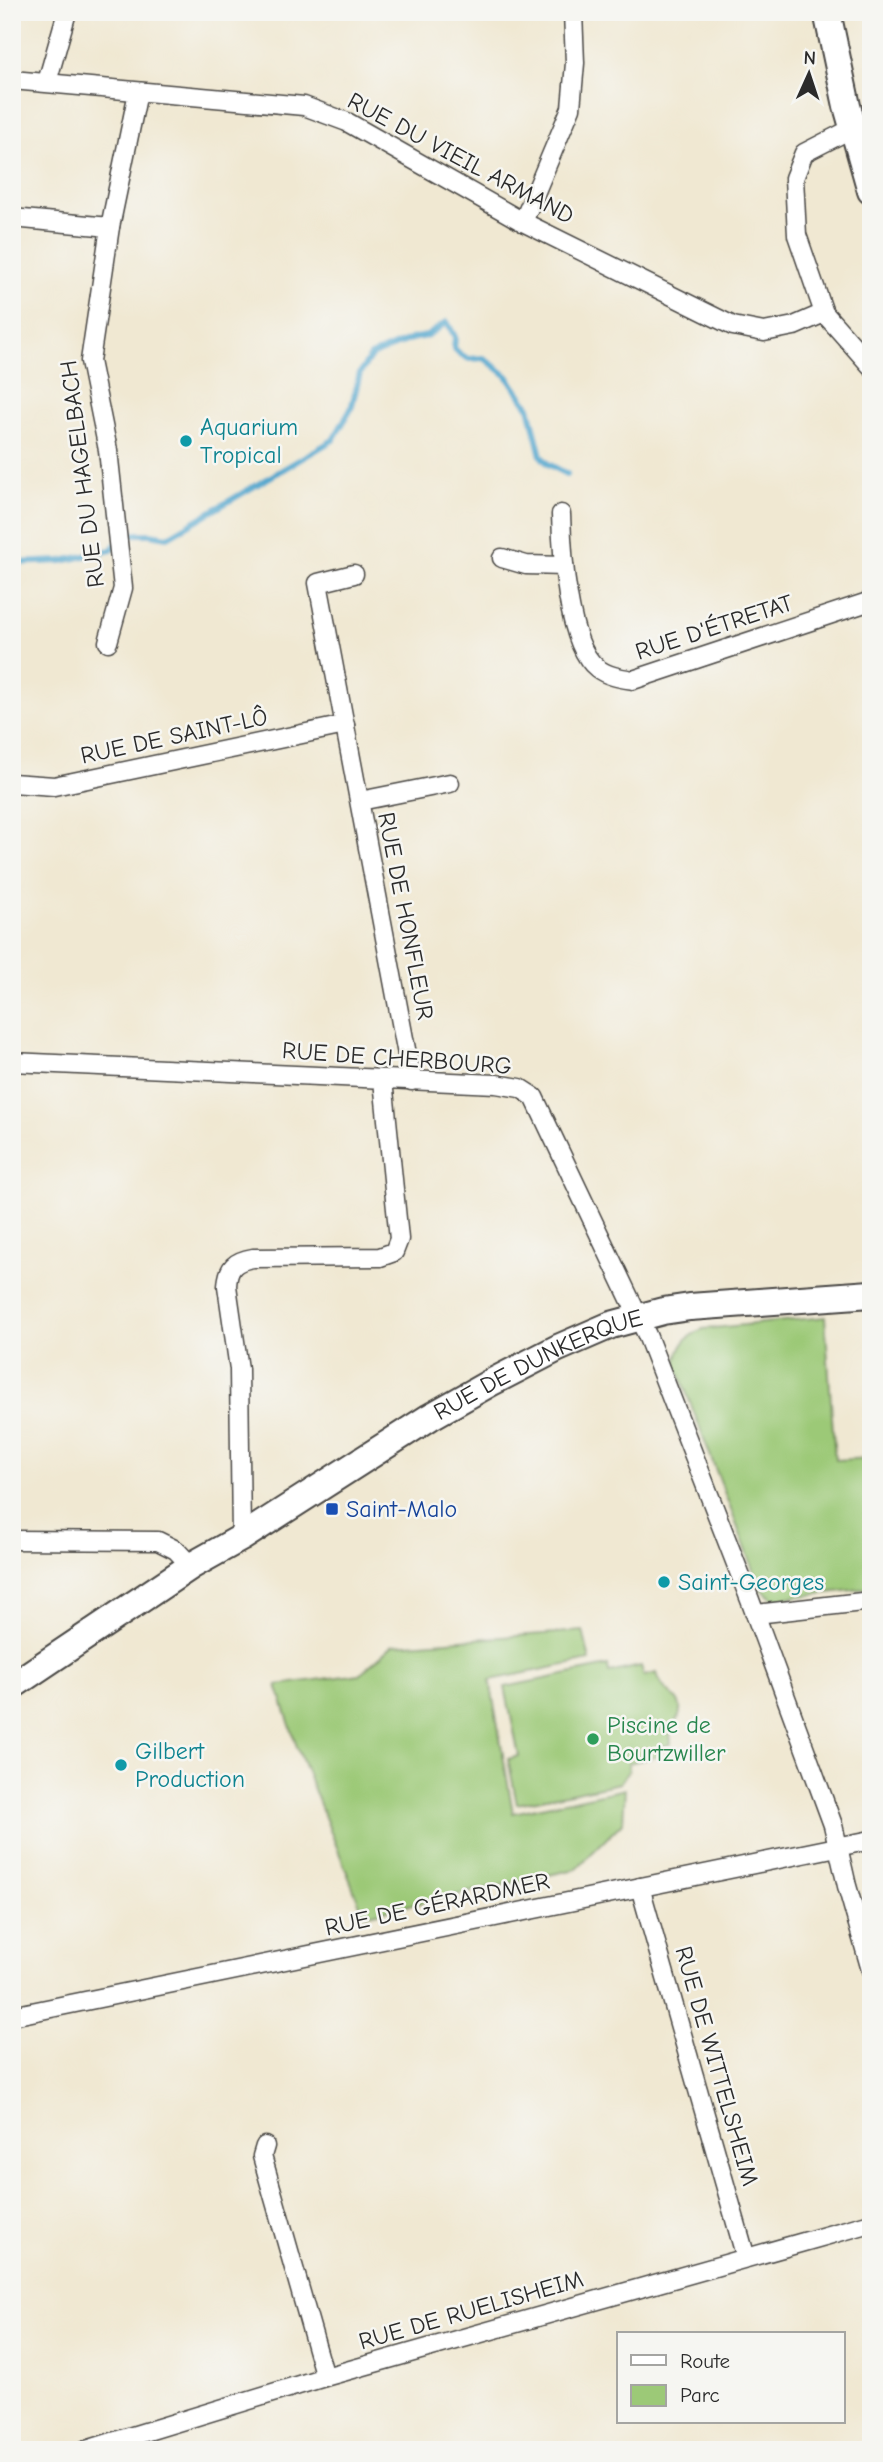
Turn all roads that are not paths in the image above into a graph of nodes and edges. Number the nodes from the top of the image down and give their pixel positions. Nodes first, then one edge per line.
1 (67, 12) edge
2 (573, 12) edge
3 (827, 12) edge
4 (12, 79) edge
5 (47, 82) junction
6 (138, 92) junction
7 (860, 140) edge
8 (871, 191) edge
9 (12, 218) edge
10 (523, 222) junction
11 (110, 227) junction
12 (824, 313) junction
13 (871, 366) edge
14 (561, 514) dead end
15 (502, 558) dead end
16 (564, 566) junction
17 (354, 574) dead end
18 (871, 600) edge
19 (108, 642) dead end
20 (345, 725) junction
21 (12, 783) edge
22 (450, 783) dead end
23 (360, 801) junction
24 (12, 1062) edge
25 (383, 1080) junction
26 (412, 1081) junction
27 (871, 1294) edge
28 (639, 1317) junction
29 (241, 1538) junction
30 (12, 1540) edge
31 (191, 1566) junction
32 (871, 1601) edge
33 (756, 1615) junction
34 (12, 1686) edge
35 (871, 1840) edge
36 (838, 1846) junction
37 (640, 1888) junction
38 (871, 1970) edge
39 (12, 2016) edge
40 (265, 2146) dead end
41 (871, 2223) edge
42 (746, 2258) junction
43 (325, 2377) junction
44 (86, 2450) edge

1 - 5 street
2 - 10 street
3 - 7 street
4 - 5 street, RUE DU VIEIL ARMAND
5 - 6 street, RUE DU VIEIL ARMAND
6 - 10 street, RUE DU VIEIL ARMAND
6 - 11 street, RUE DU HAGELBACH
7 - 8 street
7 - 12 street
9 - 11 street
10 - 12 street, RUE DU VIEIL ARMAND
11 - 19 street, RUE DU HAGELBACH
12 - 13 street
14 - 16 street, RUE D'ÉTRETAT
15 - 16 street
16 - 18 street, RUE D'ÉTRETAT
17 - 20 street, RUE DE HONFLEUR
20 - 21 street, RUE DE SAINT-LÔ
20 - 23 street, RUE DE HONFLEUR
22 - 23 street, RUE DE HONFLEUR
23 - 26 street, RUE DE HONFLEUR
24 - 25 street, RUE DE CHERBOURG
25 - 26 street, RUE DE CHERBOURG
25 - 29 street
26 - 28 street, RUE DE CHERBOURG
27 - 28 street, RUE DE DUNKERQUE
28 - 29 street, RUE DE DUNKERQUE
28 - 33 street, RUE DE CHERBOURG
29 - 31 street, RUE DE DUNKERQUE
30 - 31 street
31 - 34 street, RUE DE DUNKERQUE
32 - 33 street
33 - 36 street, RUE DE CHERBOURG
35 - 36 street, RUE DE GÉRARDMER
36 - 37 street, RUE DE GÉRARDMER
36 - 38 street, RUE DE CHERBOURG
37 - 39 street, RUE DE GÉRARDMER
37 - 42 street, RUE DE WITTELSHEIM
40 - 43 street
41 - 42 street, RUE DE RUELISHEIM
42 - 43 street, RUE DE RUELISHEIM
43 - 44 street, RUE DE RUELISHEIM

